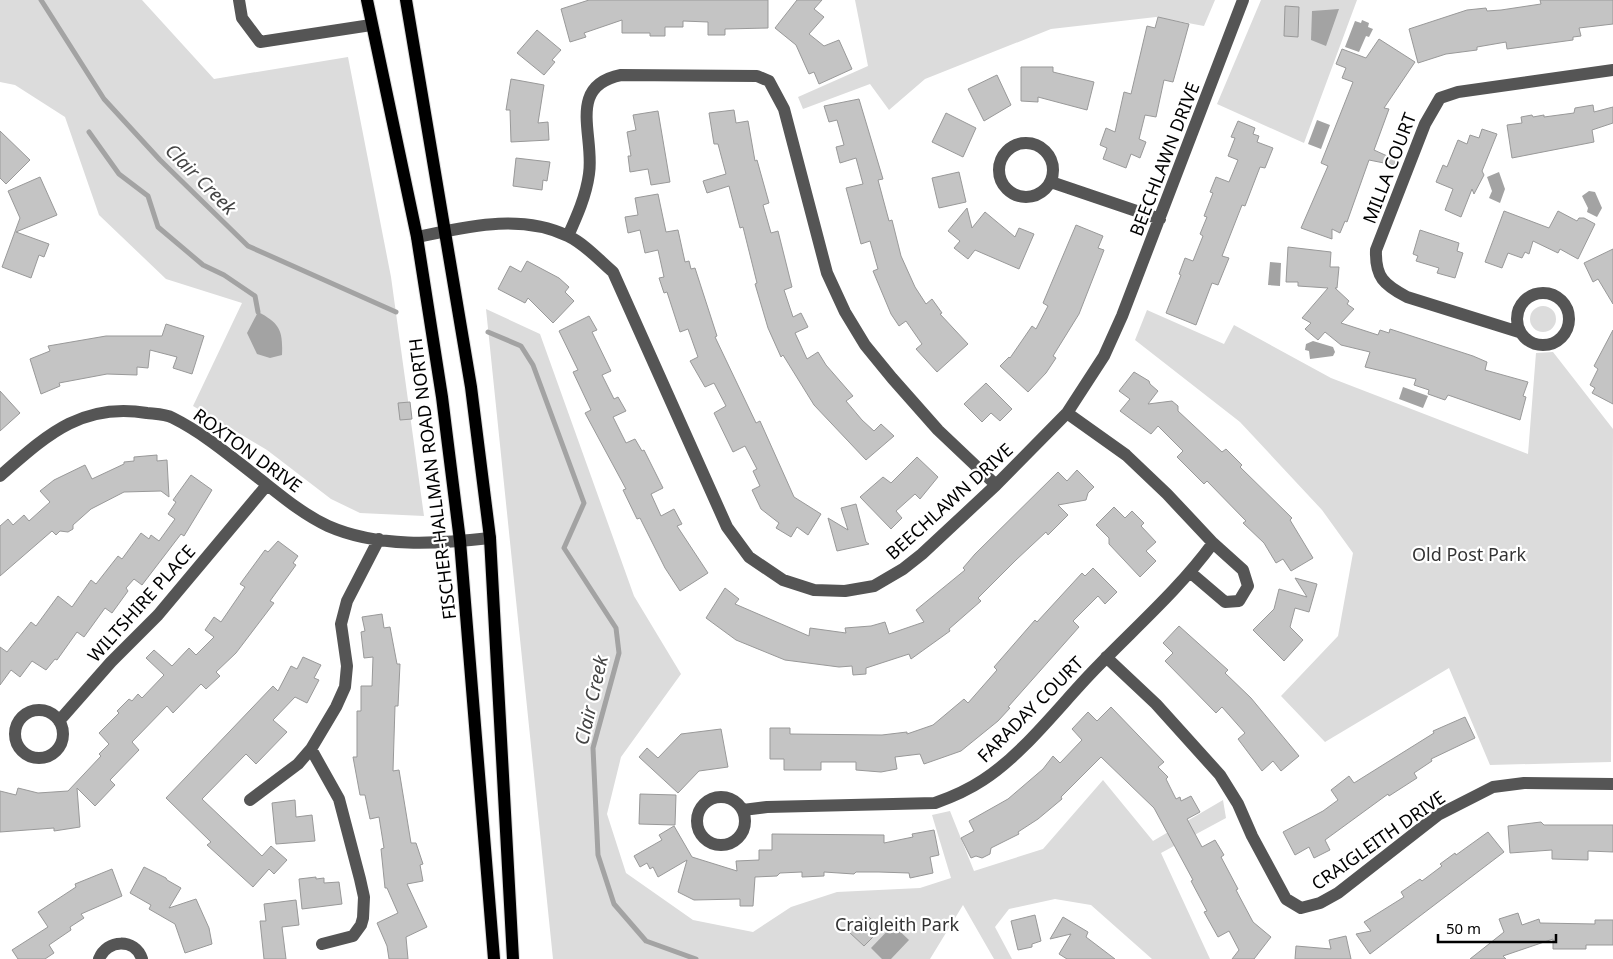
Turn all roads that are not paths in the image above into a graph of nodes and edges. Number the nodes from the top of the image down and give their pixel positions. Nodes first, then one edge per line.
1 (239, 0) edge
2 (367, 0) edge
3 (406, 0) edge
4 (1243, 0) edge
5 (371, 25) junction
6 (1613, 70) edge
7 (1051, 182) junction
8 (1160, 219) junction
9 (445, 231) junction
10 (568, 236) junction
11 (417, 237) junction
12 (1520, 332) junction
13 (1067, 412) junction
14 (0, 476) edge
15 (267, 485) junction
16 (996, 485) junction
17 (490, 538) junction
18 (379, 539) junction
19 (460, 541) junction
20 (1213, 543) junction
21 (1191, 573) junction
22 (1106, 657) junction
23 (59, 721) dead end
24 (312, 749) junction
25 (1613, 784) edge
26 (250, 800) dead end
27 (743, 810) dead end
28 (322, 944) dead end
29 (99, 959) edge
30 (142, 959) edge
31 (494, 959) edge
32 (513, 959) edge

1 - 5 street
2 - 5 main road, FISCHER-HALLMAN ROAD NORTH
3 - 9 main road
4 - 8 street, BEECHLAWN DRIVE
5 - 11 main road, FISCHER-HALLMAN ROAD NORTH
6 - 12 street, MILLA COURT
7 - 7 street
7 - 8 street
8 - 13 street, BEECHLAWN DRIVE
9 - 10 street, BEECHLAWN DRIVE
9 - 11 street, BEECHLAWN DRIVE
9 - 17 main road
10 - 16 street, BEECHLAWN DRIVE
10 - 16 street
11 - 19 main road, FISCHER-HALLMAN ROAD NORTH
12 - 12 street, MILLA COURT
13 - 16 street, BEECHLAWN DRIVE
13 - 20 street
14 - 15 street, ROXTON DRIVE
15 - 18 street, ROXTON DRIVE
15 - 23 street, WILTSHIRE PLACE
17 - 19 street, ROXTON DRIVE
17 - 32 main road
18 - 19 street, ROXTON DRIVE
18 - 24 street
19 - 31 main road, FISCHER-HALLMAN ROAD NORTH
20 - 21 street, FARADAY COURT
20 - 21 street
21 - 22 street, FARADAY COURT
22 - 25 street, CRAIGLEITH DRIVE
22 - 27 street, FARADAY COURT
24 - 26 street
24 - 28 street
29 - 30 street

